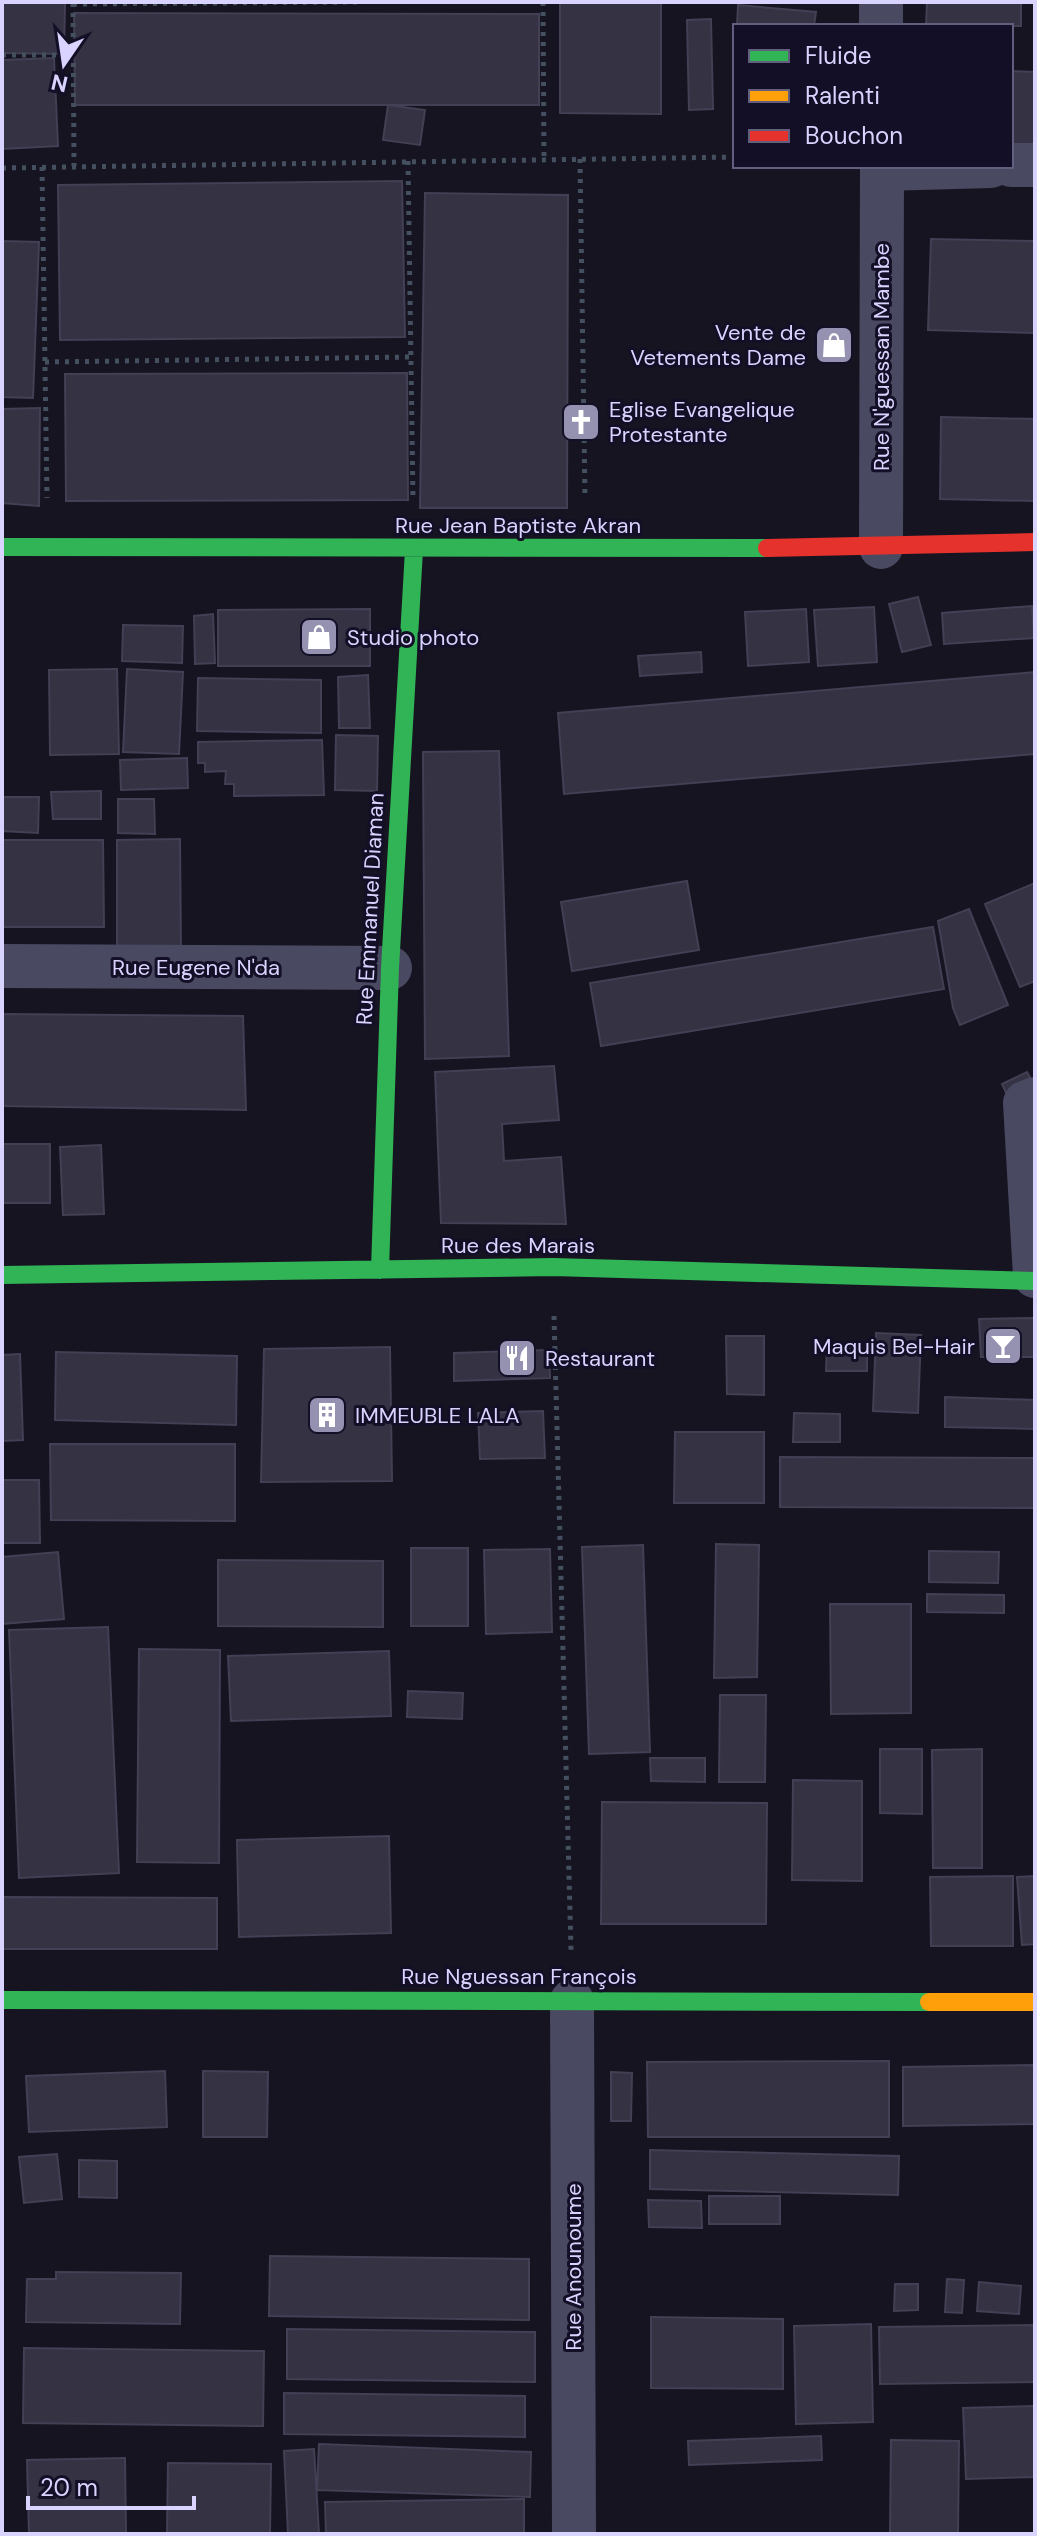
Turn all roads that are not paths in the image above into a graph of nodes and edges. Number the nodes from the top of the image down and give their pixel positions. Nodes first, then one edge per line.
1 (881, 2) edge
2 (881, 24) edge
3 (1013, 165) edge
4 (1035, 165) edge
5 (882, 168) edge
6 (1035, 542) edge
7 (2, 547) edge
8 (881, 547) junction
9 (414, 550) junction
10 (2, 966) edge
11 (390, 968) junction
12 (1035, 1099) edge
13 (380, 1270) junction
14 (2, 1275) edge
15 (1035, 1279) edge
16 (2, 2000) edge
17 (572, 2001) junction
18 (1035, 2002) edge
19 (574, 2534) edge

1 - 2 street
3 - 4 street
5 - 8 street, Rue N'guessan Mambe
6 - 8 street, Rue Jean Baptiste Akran
7 - 9 street, Rue Jean Baptiste Akran
8 - 9 street, Rue Jean Baptiste Akran
9 - 11 street, Rue Emmanuel Diaman
10 - 11 street, Rue Eugene N'da
11 - 13 street, Rue Emmanuel Diaman
12 - 15 street
13 - 14 street, Rue des Marais
13 - 15 street, Rue des Marais
16 - 17 street, Rue Nguessan François
17 - 18 street, Rue Nguessan François
17 - 19 street, Rue Anounoume

